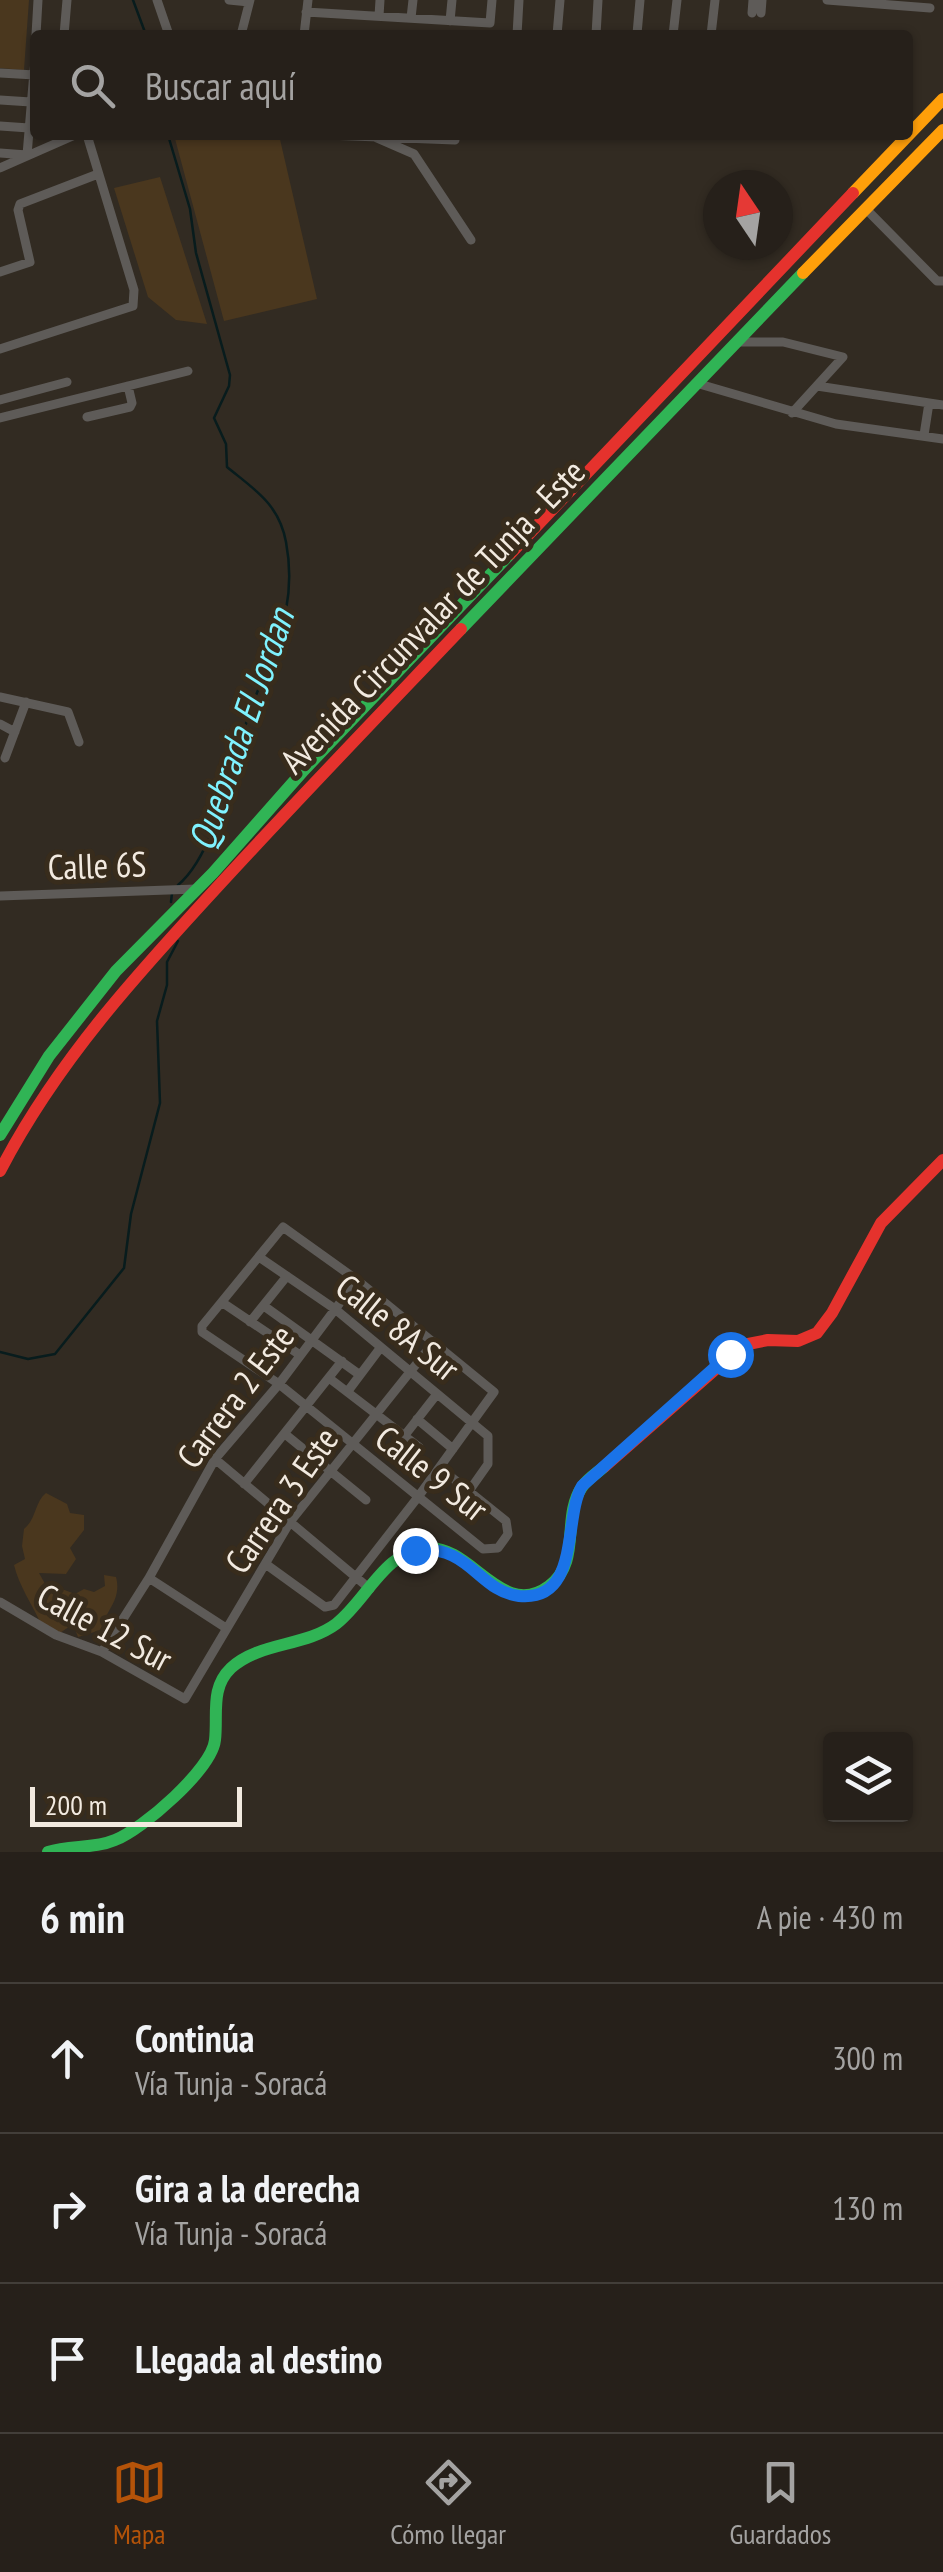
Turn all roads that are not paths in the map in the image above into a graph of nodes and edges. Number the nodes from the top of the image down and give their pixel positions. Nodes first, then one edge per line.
1 (38, 0) edge
2 (67, 0) edge
3 (157, 0) edge
4 (229, 0) edge
5 (308, 0) edge
6 (344, 0) edge
7 (380, 0) edge
8 (413, 0) edge
9 (452, 0) edge
10 (492, 0) edge
11 (520, 0) edge
12 (560, 0) edge
13 (598, 0) edge
14 (640, 0) edge
15 (677, 0) edge
16 (714, 0) edge
17 (753, 0) edge
18 (762, 0) edge
19 (827, 0) edge
20 (249, 1) edge
21 (868, 2) edge
22 (904, 3) edge
23 (930, 8) dead end
24 (306, 12) junction
25 (342, 14) junction
26 (379, 16) junction
27 (411, 18) junction
28 (450, 20) junction
29 (36, 30) edge
30 (64, 30) edge
31 (167, 30) edge
32 (241, 30) edge
33 (304, 30) edge
34 (517, 30) edge
35 (558, 30) edge
36 (596, 30) edge
37 (637, 30) edge
38 (674, 30) edge
39 (711, 30) edge
40 (0, 73) edge
41 (30, 75) edge
42 (943, 99) edge
43 (0, 100) edge
44 (30, 102) edge
45 (30, 115) edge
46 (0, 126) edge
47 (29, 128) junction
48 (913, 131) edge
49 (943, 131) edge
50 (57, 140) edge
51 (88, 140) edge
52 (383, 140) edge
53 (904, 140) edge
54 (0, 154) edge
55 (27, 156) junction
56 (0, 168) edge
57 (98, 174) junction
58 (864, 207) junction
59 (471, 240) dead end
60 (0, 272) edge
61 (943, 281) edge
62 (735, 342) junction
63 (0, 349) edge
64 (188, 371) dead end
65 (68, 382) dead end
66 (696, 383) junction
67 (128, 386) junction
68 (816, 386) junction
69 (0, 400) edge
70 (929, 402) junction
71 (943, 405) edge
72 (792, 413) junction
73 (0, 418) edge
74 (87, 418) dead end
75 (924, 434) junction
76 (943, 439) edge
77 (0, 697) edge
78 (26, 702) junction
79 (0, 724) edge
80 (15, 732) junction
81 (78, 742) dead end
82 (5, 758) dead end
83 (196, 889) junction
84 (0, 896) edge
85 (0, 1135) edge
86 (943, 1160) edge
87 (0, 1171) edge
88 (260, 1257) junction
89 (288, 1276) junction
90 (357, 1280) junction
91 (222, 1304) junction
92 (264, 1306) junction
93 (335, 1309) junction
94 (250, 1322) junction
95 (313, 1338) junction
96 (434, 1342) junction
97 (382, 1347) junction
98 (300, 1355) junction
99 (342, 1361) junction
100 (410, 1370) junction
101 (360, 1375) junction
102 (329, 1378) junction
103 (279, 1384) junction
104 (348, 1391) junction
105 (437, 1394) junction
106 (306, 1407) junction
107 (377, 1413) junction
108 (417, 1419) junction
109 (473, 1424) junction
110 (284, 1434) junction
111 (405, 1435) junction
112 (352, 1445) junction
113 (419, 1447) dead end
114 (454, 1449) junction
115 (215, 1459) junction
116 (440, 1468) junction
117 (330, 1470) junction
118 (244, 1484) junction
119 (469, 1490) junction
120 (418, 1497) junction
121 (366, 1500) dead end
122 (290, 1522) junction
123 (267, 1565) junction
124 (354, 1575) junction
125 (148, 1578) junction
126 (370, 1588) junction
127 (0, 1602) edge
128 (329, 1606) junction
129 (345, 1617) junction
130 (226, 1628) junction
131 (102, 1652) junction
132 (186, 1699) joint
133 (48, 1852) edge

1 - 29 street
2 - 30 street
3 - 31 street
4 - 20 street
5 - 24 street
6 - 25 street
7 - 26 street
8 - 27 street
9 - 28 street
10 - 28 street
11 - 34 street
12 - 35 street
13 - 36 street
14 - 37 street
15 - 38 street
16 - 39 street
17 - 18 street
19 - 21 street
20 - 32 street
21 - 22 street
22 - 23 street
24 - 25 street
24 - 33 street
25 - 26 street
26 - 27 street
27 - 28 street
40 - 41 street
42 - 48 main road, Avenida Circunvalar de Tunja - Este
43 - 44 street
45 - 47 street
46 - 47 street
47 - 55 street
49 - 58 main road, Avenida Circunvalar de Tunja - Este
50 - 55 street
51 - 57 street
52 - 59 street
53 - 83 main road, Avenida Circunvalar de Tunja - Este
54 - 55 street
55 - 56 street
57 - 60 street
57 - 63 street
58 - 61 street
58 - 62 main road, Avenida Circunvalar de Tunja - Este
62 - 66 main road, Avenida Circunvalar de Tunja - Este
62 - 68 street
64 - 67 street
65 - 69 street
66 - 72 street
66 - 87 main road, Avenida Circunvalar de Tunja - Este
67 - 73 street
67 - 74 street
68 - 70 street
68 - 72 street
70 - 71 street
70 - 75 street
72 - 75 street
75 - 76 street
77 - 78 street
78 - 80 street
78 - 81 street
79 - 80 street
80 - 82 street
83 - 84 street, Calle 6S
83 - 85 main road, Avenida Circunvalar de Tunja - Este
86 - 126 main road
88 - 89 street, Calle 8A Sur
88 - 90 street
88 - 91 street
89 - 92 street
89 - 93 street, Calle 8A Sur
90 - 93 street, Carrera 2 Este
90 - 96 street
91 - 94 street
91 - 103 street, Calle 9 Sur
92 - 94 street
92 - 95 street
93 - 95 street, Carrera 2 Este
93 - 97 street, Calle 8A Sur
94 - 98 street
95 - 98 street, Carrera 2 Este
95 - 99 street
96 - 100 street, Carrera 3 Este
96 - 109 street
97 - 100 street, Calle 8A Sur
97 - 101 street
98 - 103 street, Carrera 2 Este
99 - 101 street
99 - 102 street
100 - 105 street, Calle 8A Sur
100 - 107 street, Carrera 3 Este
101 - 104 street
102 - 104 street
102 - 106 street
103 - 106 street, Calle 9 Sur
103 - 115 street, Carrera 2 Este
104 - 107 street
105 - 108 street
105 - 109 street, Calle 8A Sur
106 - 110 street
106 - 112 street, Calle 9 Sur
107 - 111 street
107 - 112 street, Carrera 3 Este
108 - 111 street
108 - 114 street
109 - 114 street
109 - 119 street, Calle 8A Sur
110 - 117 street
110 - 118 street
111 - 113 street
112 - 117 street, Carrera 3 Este
112 - 120 street, Calle 9 Sur
114 - 116 street
115 - 118 street
115 - 125 street, Carrera 2 Este
116 - 119 street
116 - 120 street
117 - 121 street
117 - 122 street, Carrera 3 Este
118 - 122 street
119 - 120 street, Calle 9 Sur
120 - 124 street
122 - 123 street, Carrera 3 Este
122 - 124 street
123 - 128 street
123 - 130 street, Carrera 3 Este
124 - 126 street
124 - 128 street
125 - 130 street
125 - 131 street, Carrera 2 Este
126 - 129 main road
127 - 131 street, Calle 12 Sur
128 - 129 street
129 - 133 main road
130 - 132 street, Carrera 3 Este
131 - 132 street, Calle 12 Sur

